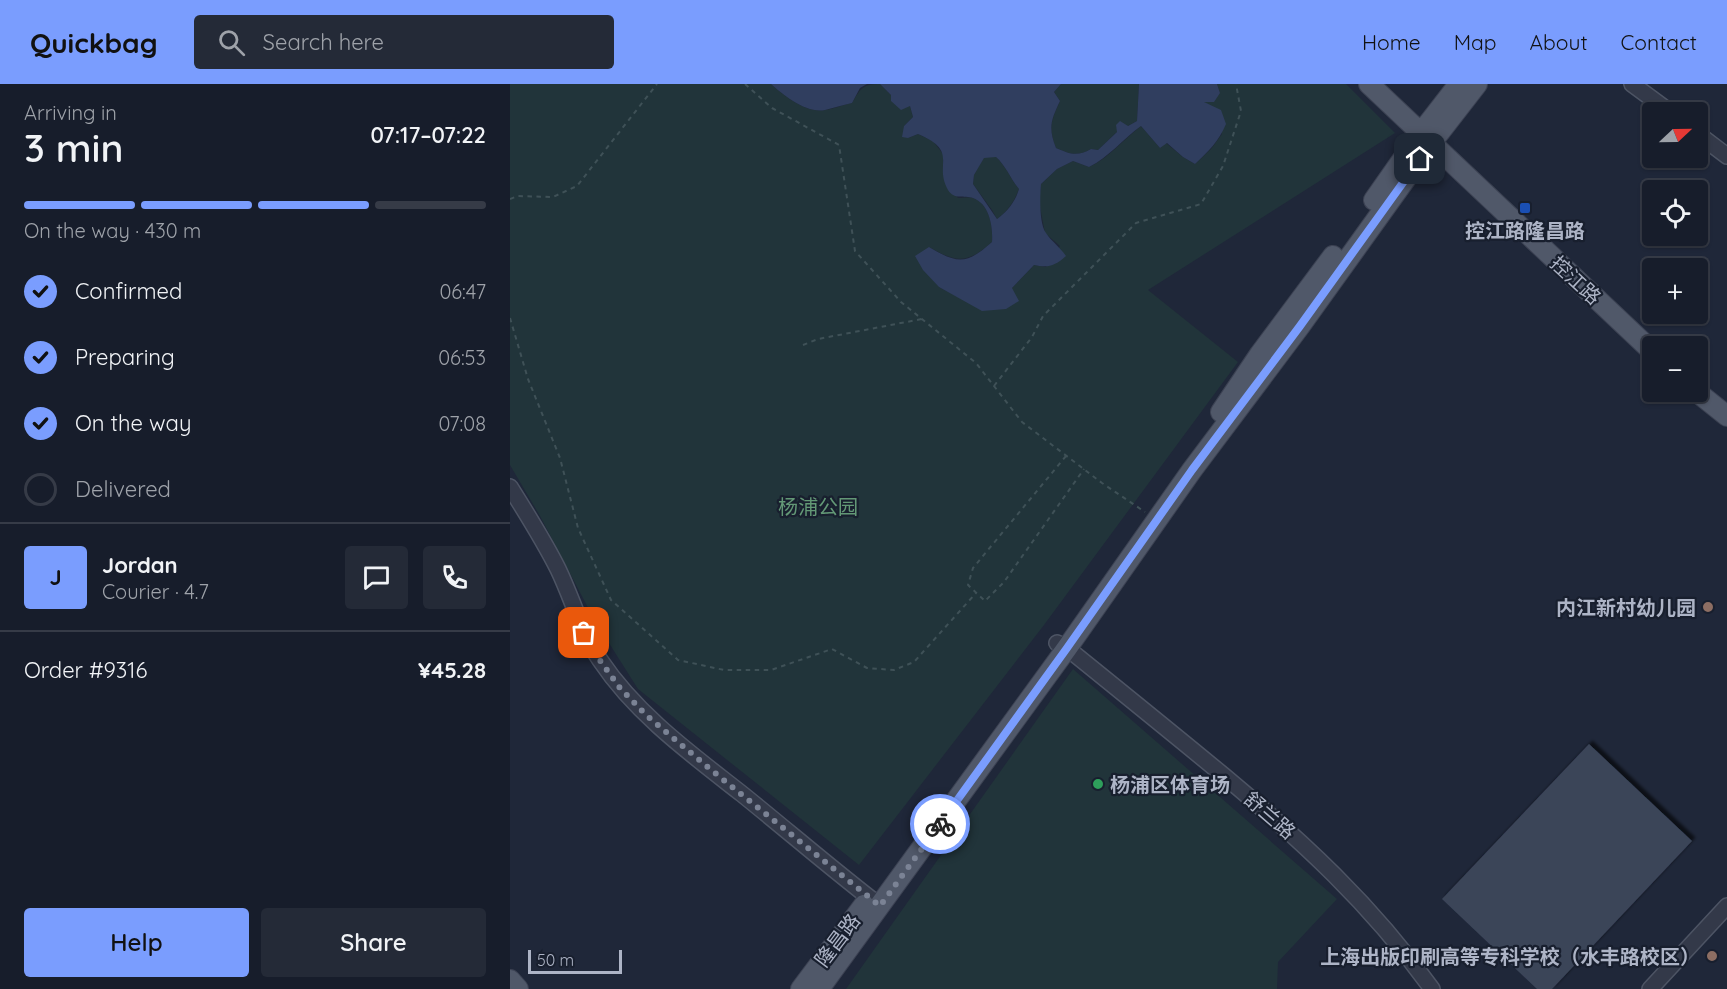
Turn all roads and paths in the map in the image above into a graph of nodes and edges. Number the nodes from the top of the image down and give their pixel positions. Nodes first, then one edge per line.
1 (657, 84) edge
2 (745, 84) edge
3 (1236, 84) edge
4 (1369, 84) edge
5 (1460, 84) edge
6 (1478, 84) edge
7 (1632, 84) edge
8 (1656, 102) edge
9 (1427, 137) junction
10 (1708, 142) edge
11 (1727, 156) edge
12 (510, 199) edge
13 (510, 318) edge
14 (922, 319) junction
15 (1642, 342) edge
16 (803, 345) dead end
17 (994, 386) junction
18 (1708, 401) edge
19 (1727, 416) edge
20 (1066, 456) junction
21 (1084, 469) junction
22 (510, 487) edge
23 (1149, 514) junction
24 (976, 593) junction
25 (1062, 646) junction
26 (875, 902) junction
27 (1727, 906) edge
28 (510, 980) edge
29 (518, 989) edge
30 (801, 989) edge
31 (819, 989) edge
32 (1432, 989) edge
33 (1650, 989) edge

1 - 12 path
2 - 14 path
3 - 17 path
4 - 9 main road, 控江路
5 - 9 main road
6 - 9 main road
7 - 8 street
9 - 15 main road, 控江路
9 - 23 main road, 隆昌路
9 - 25 main road, 隆昌路
10 - 11 street
13 - 24 path
14 - 16 path
14 - 17 path
17 - 20 path
18 - 19 main road
20 - 21 path
20 - 24 path
21 - 23 path
21 - 24 path
22 - 26 street
23 - 25 main road, 隆昌路
25 - 26 main road, 隆昌路
25 - 32 street, 舒兰路
26 - 30 main road, 隆昌路
26 - 31 main road, 隆昌路
27 - 33 street
28 - 29 main road

